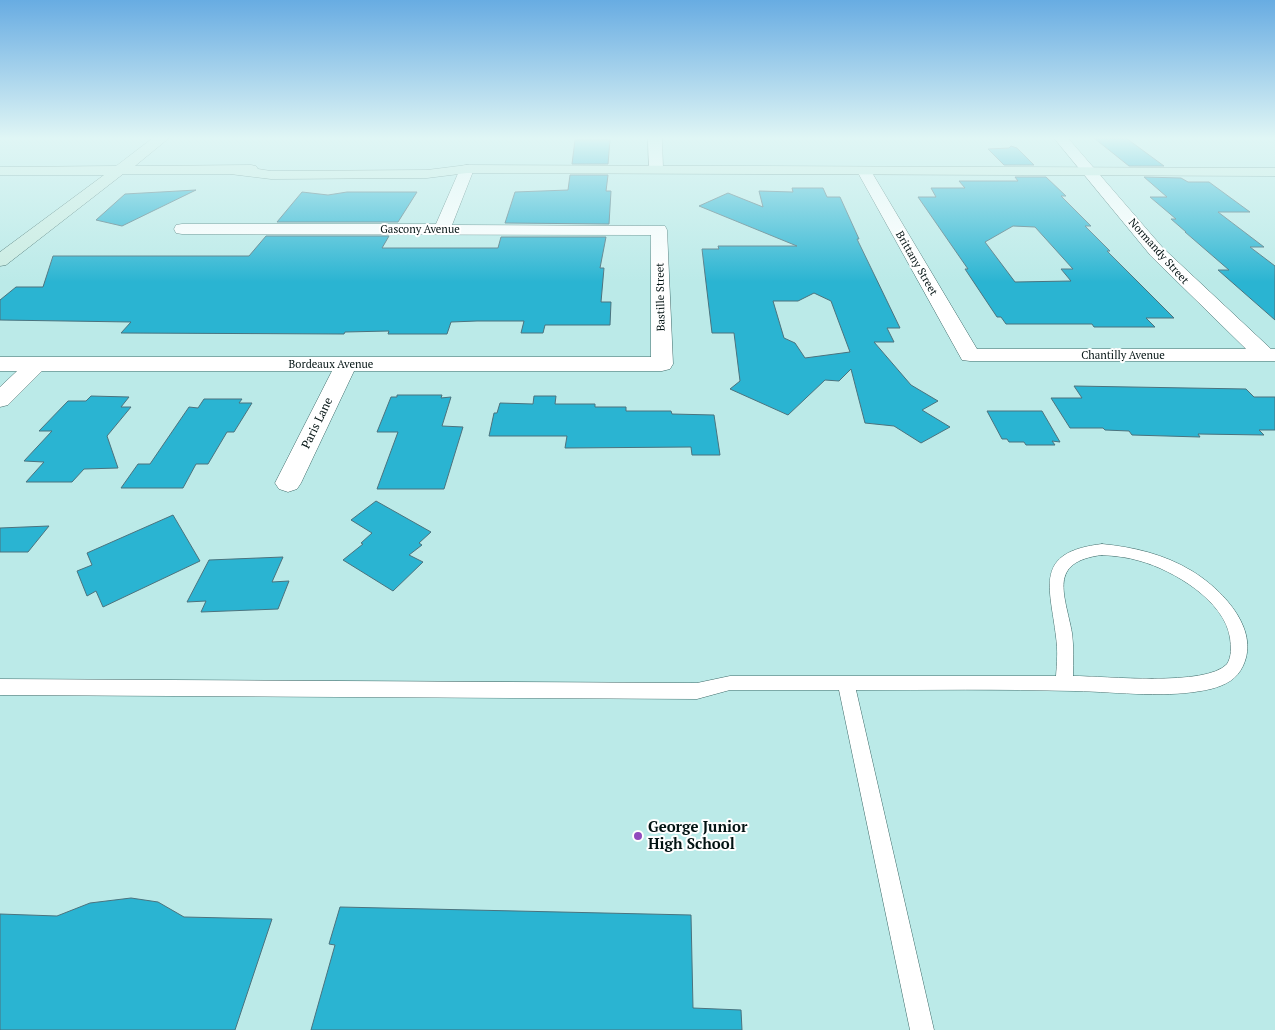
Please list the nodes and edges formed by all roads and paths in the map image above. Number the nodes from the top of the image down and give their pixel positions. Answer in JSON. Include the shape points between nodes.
{"nodes":[{"id":1,"x":98,"y":186,"type":"edge"},
{"id":2,"x":460,"y":186,"type":"edge"},
{"id":3,"x":873,"y":186,"type":"edge"},
{"id":4,"x":1102,"y":186,"type":"edge"},
{"id":5,"x":182,"y":228,"type":"dead end"},
{"id":6,"x":442,"y":229,"type":"junction"},
{"id":7,"x":659,"y":230,"type":"joint"},
{"id":8,"x":0,"y":261,"type":"edge"},
{"id":9,"x":1270,"y":355,"type":"edge"},
{"id":10,"x":970,"y":356,"type":"joint"},
{"id":11,"x":0,"y":364,"type":"edge"},
{"id":12,"x":36,"y":364,"type":"junction"},
{"id":13,"x":346,"y":364,"type":"junction"},
{"id":14,"x":662,"y":364,"type":"joint"},
{"id":15,"x":0,"y":400,"type":"edge"},
{"id":16,"x":288,"y":483,"type":"dead end"},
{"id":17,"x":846,"y":683,"type":"junction"},
{"id":18,"x":1064,"y":683,"type":"junction"},
{"id":19,"x":0,"y":687,"type":"edge"},
{"id":20,"x":922,"y":1030,"type":"edge"}],
"edges":[{"from":1,"to":8,"type":"main road"},
{"from":2,"to":6,"type":"street"},
{"from":3,"to":10,"type":"street","name":"Brittany Street"},
{"from":4,"to":9,"type":"street","name":"Normandy Street","via":[[1157,252]]},
{"from":5,"to":6,"type":"street","name":"Gascony Avenue"},
{"from":6,"to":7,"type":"street","name":"Gascony Avenue"},
{"from":7,"to":14,"type":"street","name":"Bastille Street"},
{"from":9,"to":10,"type":"street","name":"Chantilly Avenue"},
{"from":11,"to":12,"type":"street","name":"Bordeaux Avenue"},
{"from":12,"to":13,"type":"street","name":"Bordeaux Avenue"},
{"from":12,"to":15,"type":"street"},
{"from":13,"to":14,"type":"street","name":"Bordeaux Avenue"},
{"from":13,"to":16,"type":"street","name":"Paris Lane"},
{"from":17,"to":18,"type":"lane"},
{"from":17,"to":19,"type":"lane","via":[[730,683],[696,690]]},
{"from":17,"to":20,"type":"lane"},
{"from":18,"to":18,"type":"lane","via":[[1175,686],[1212,681],[1230,672],[1240,657],[1239,636],[1228,613],[1210,592],[1187,575],[1153,559],[1127,552],[1086,552],[1067,559],[1058,572],[1056,591],[1065,644]]}]}
